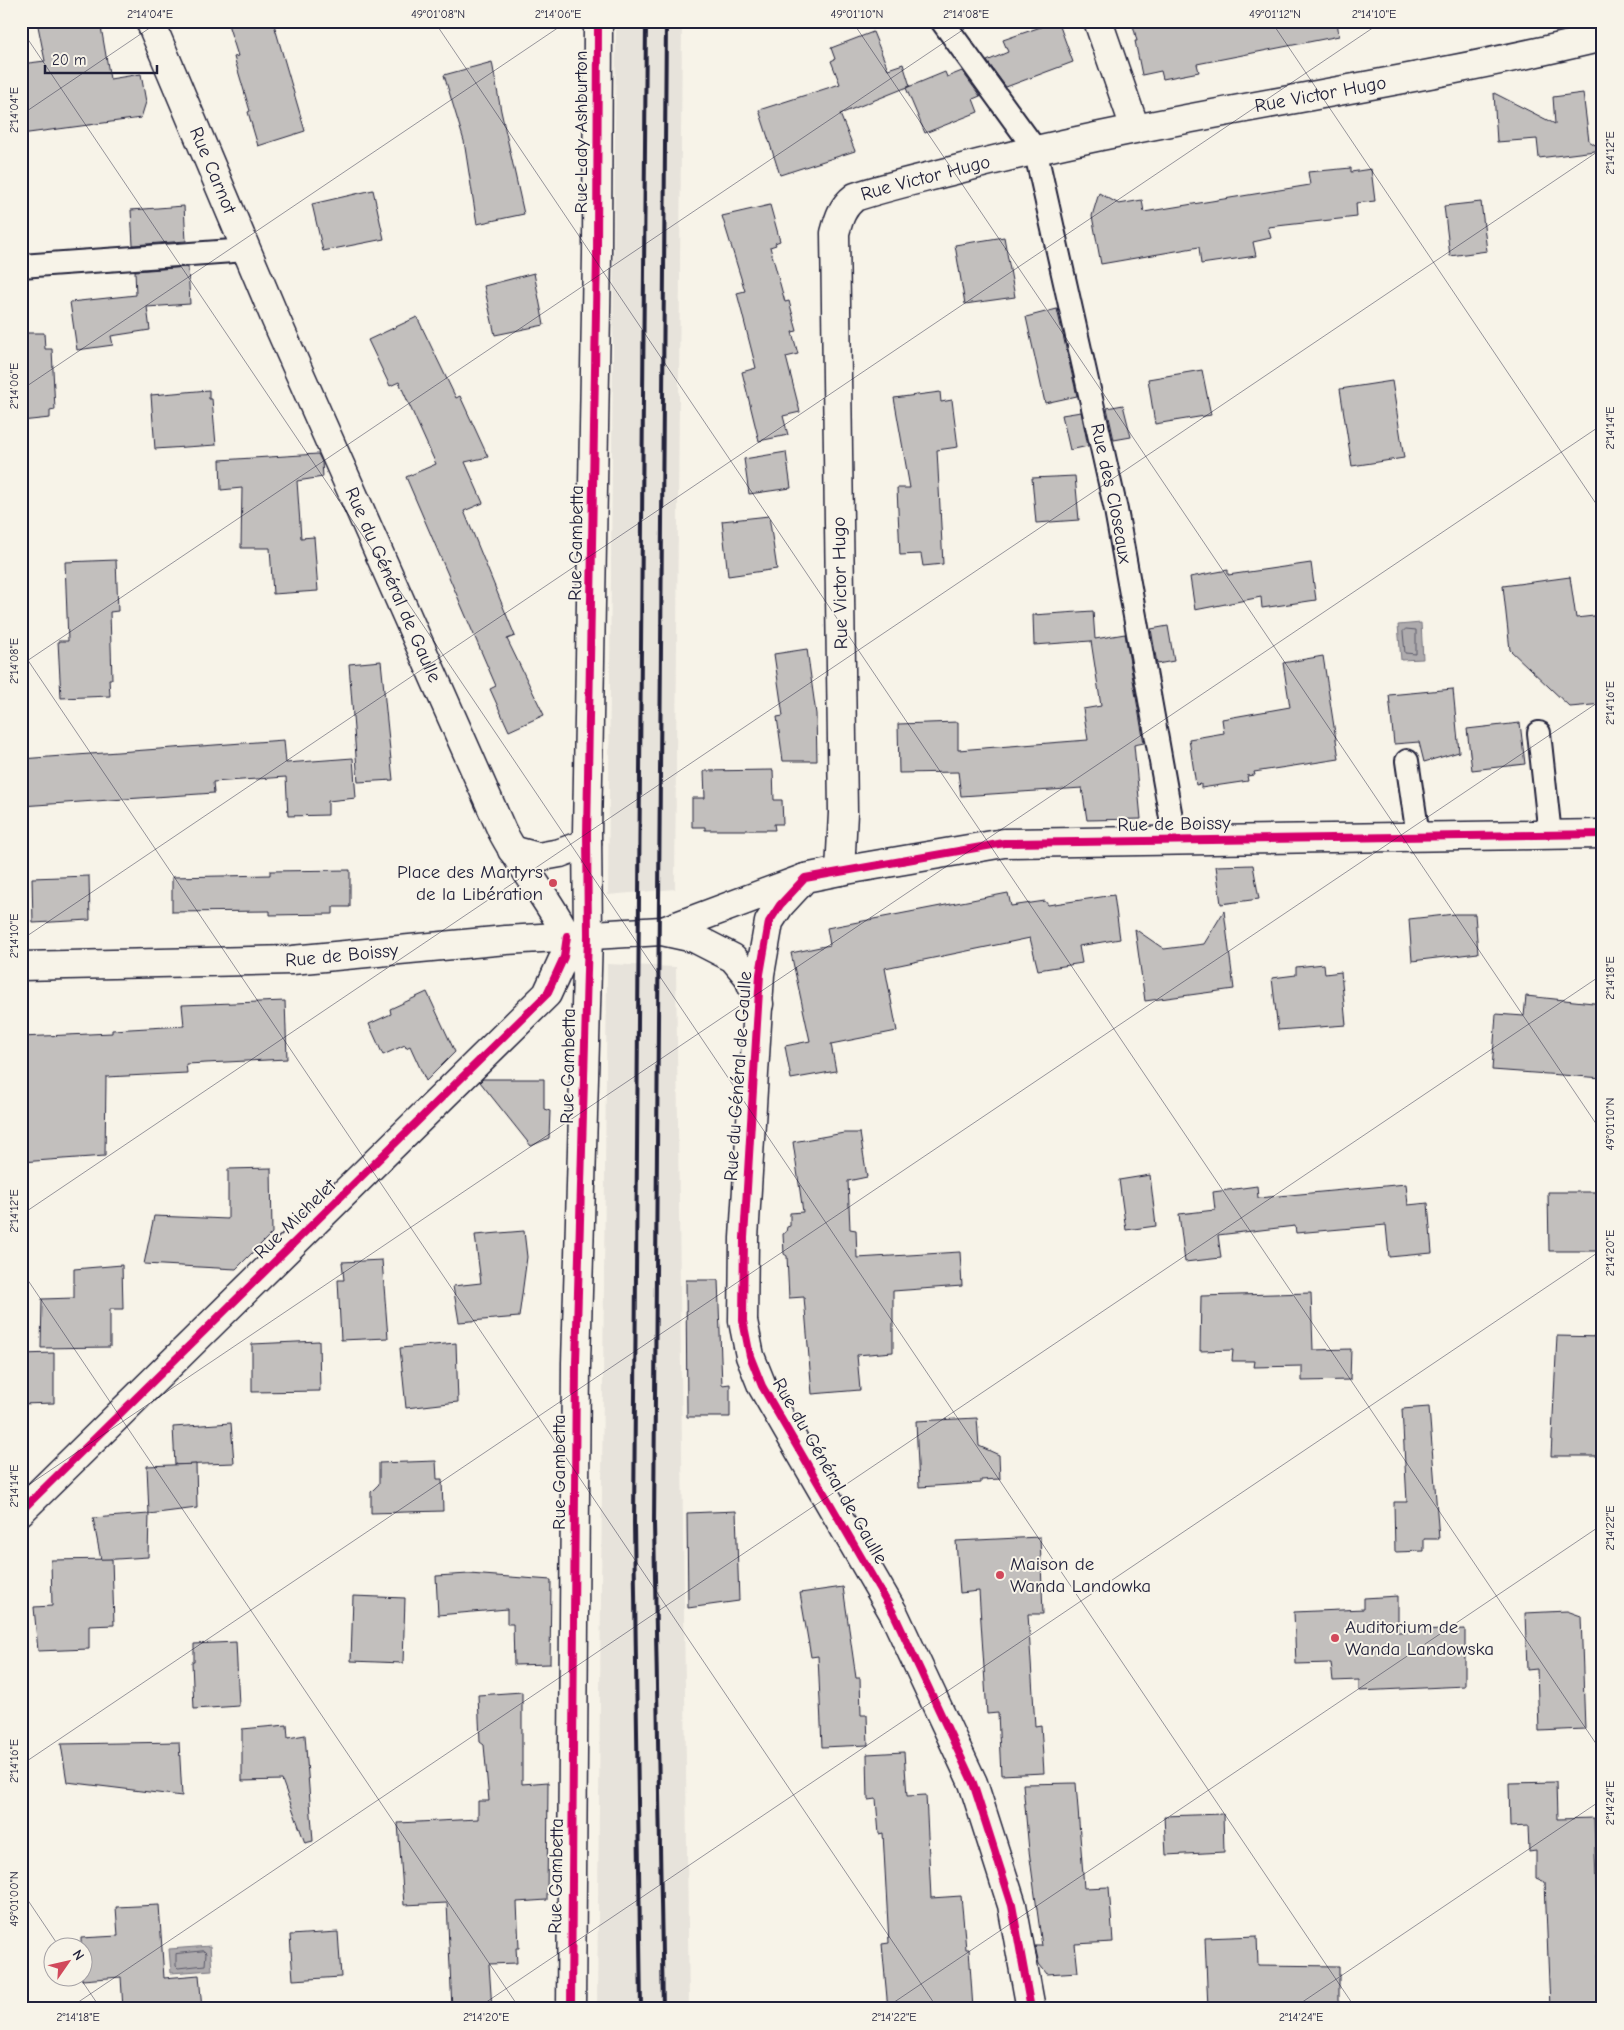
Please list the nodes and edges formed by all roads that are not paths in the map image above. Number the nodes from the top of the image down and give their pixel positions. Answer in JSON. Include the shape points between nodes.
{"nodes":[{"id":1,"x":150,"y":21,"type":"edge"},
{"id":2,"x":598,"y":21,"type":"edge"},
{"id":3,"x":942,"y":21,"type":"edge"},
{"id":4,"x":1098,"y":21,"type":"edge"},
{"id":5,"x":1603,"y":37,"type":"edge"},
{"id":6,"x":1135,"y":128,"type":"junction"},
{"id":7,"x":1035,"y":149,"type":"junction"},
{"id":8,"x":597,"y":244,"type":"joint"},
{"id":9,"x":247,"y":250,"type":"junction"},
{"id":10,"x":21,"y":266,"type":"edge"},
{"id":11,"x":276,"y":320,"type":"joint"},
{"id":12,"x":1539,"y":733,"type":"dead end"},
{"id":13,"x":1407,"y":761,"type":"dead end"},
{"id":14,"x":1603,"y":834,"type":"edge"},
{"id":15,"x":1550,"y":835,"type":"junction"},
{"id":16,"x":1418,"y":836,"type":"junction"},
{"id":17,"x":1175,"y":840,"type":"junction"},
{"id":18,"x":587,"y":843,"type":"junction"},
{"id":19,"x":512,"y":850,"type":"junction"},
{"id":20,"x":840,"y":871,"type":"junction"},
{"id":21,"x":805,"y":878,"type":"junction"},
{"id":22,"x":662,"y":931,"type":"junction"},
{"id":23,"x":577,"y":935,"type":"junction"},
{"id":24,"x":21,"y":966,"type":"edge"},
{"id":25,"x":759,"y":1004,"type":"junction"},
{"id":26,"x":21,"y":1511,"type":"edge"},
{"id":27,"x":571,"y":2009,"type":"edge"},
{"id":28,"x":1031,"y":2009,"type":"edge"}],
"edges":[{"from":1,"to":9,"type":"street","name":"Rue Carnot"},
{"from":2,"to":8,"type":"street","name":"Rue Lady Ashburton"},
{"from":3,"to":7,"type":"lane"},
{"from":4,"to":6,"type":"street"},
{"from":5,"to":6,"type":"street","name":"Rue Victor Hugo","via":[[1385,84]]},
{"from":6,"to":7,"type":"street","name":"Rue Victor Hugo"},
{"from":7,"to":17,"type":"lane","name":"Rue des Closeaux","via":[[1116,510]]},
{"from":7,"to":20,"type":"street","name":"Rue Victor Hugo","via":[[855,197],[845,204],[840,216],[836,233],[843,813]]},
{"from":8,"to":18,"type":"street","name":"Rue Gambetta"},
{"from":9,"to":10,"type":"lane"},
{"from":9,"to":11,"type":"street","name":"Rue Carnot"},
{"from":11,"to":19,"type":"street","name":"Rue du Général de Gaulle"},
{"from":12,"to":15,"type":"lane"},
{"from":13,"to":16,"type":"lane"},
{"from":14,"to":15,"type":"street","name":"Rue de Boissy"},
{"from":15,"to":16,"type":"street","name":"Rue de Boissy"},
{"from":16,"to":17,"type":"street","name":"Rue de Boissy"},
{"from":17,"to":20,"type":"street","name":"Rue de Boissy","via":[[1004,843]]},
{"from":18,"to":19,"type":"street","via":[[538,857]]},
{"from":18,"to":23,"type":"street"},
{"from":19,"to":23,"type":"street","via":[[556,913]]},
{"from":20,"to":21,"type":"street","name":"Rue de Boissy"},
{"from":21,"to":22,"type":"street","name":"Rue de Boissy"},
{"from":21,"to":25,"type":"street","name":"Rue du Général de Gaulle","via":[[769,922],[760,968]]},
{"from":22,"to":23,"type":"street","name":"Rue de Boissy"},
{"from":22,"to":25,"type":"street","name":"Rue de Boissy","via":[[694,938],[733,958],[748,976]]},
{"from":23,"to":24,"type":"street","name":"Rue de Boissy","via":[[292,960]]},
{"from":23,"to":26,"type":"street","name":"Rue Michelet","via":[[547,994]]},
{"from":23,"to":27,"type":"street","name":"Rue Gambetta"},
{"from":25,"to":28,"type":"street","name":"Rue du Général de Gaulle","via":[[744,1238],[743,1321],[750,1356],[762,1386],[894,1614],[973,1783],[1012,1905]]}]}
